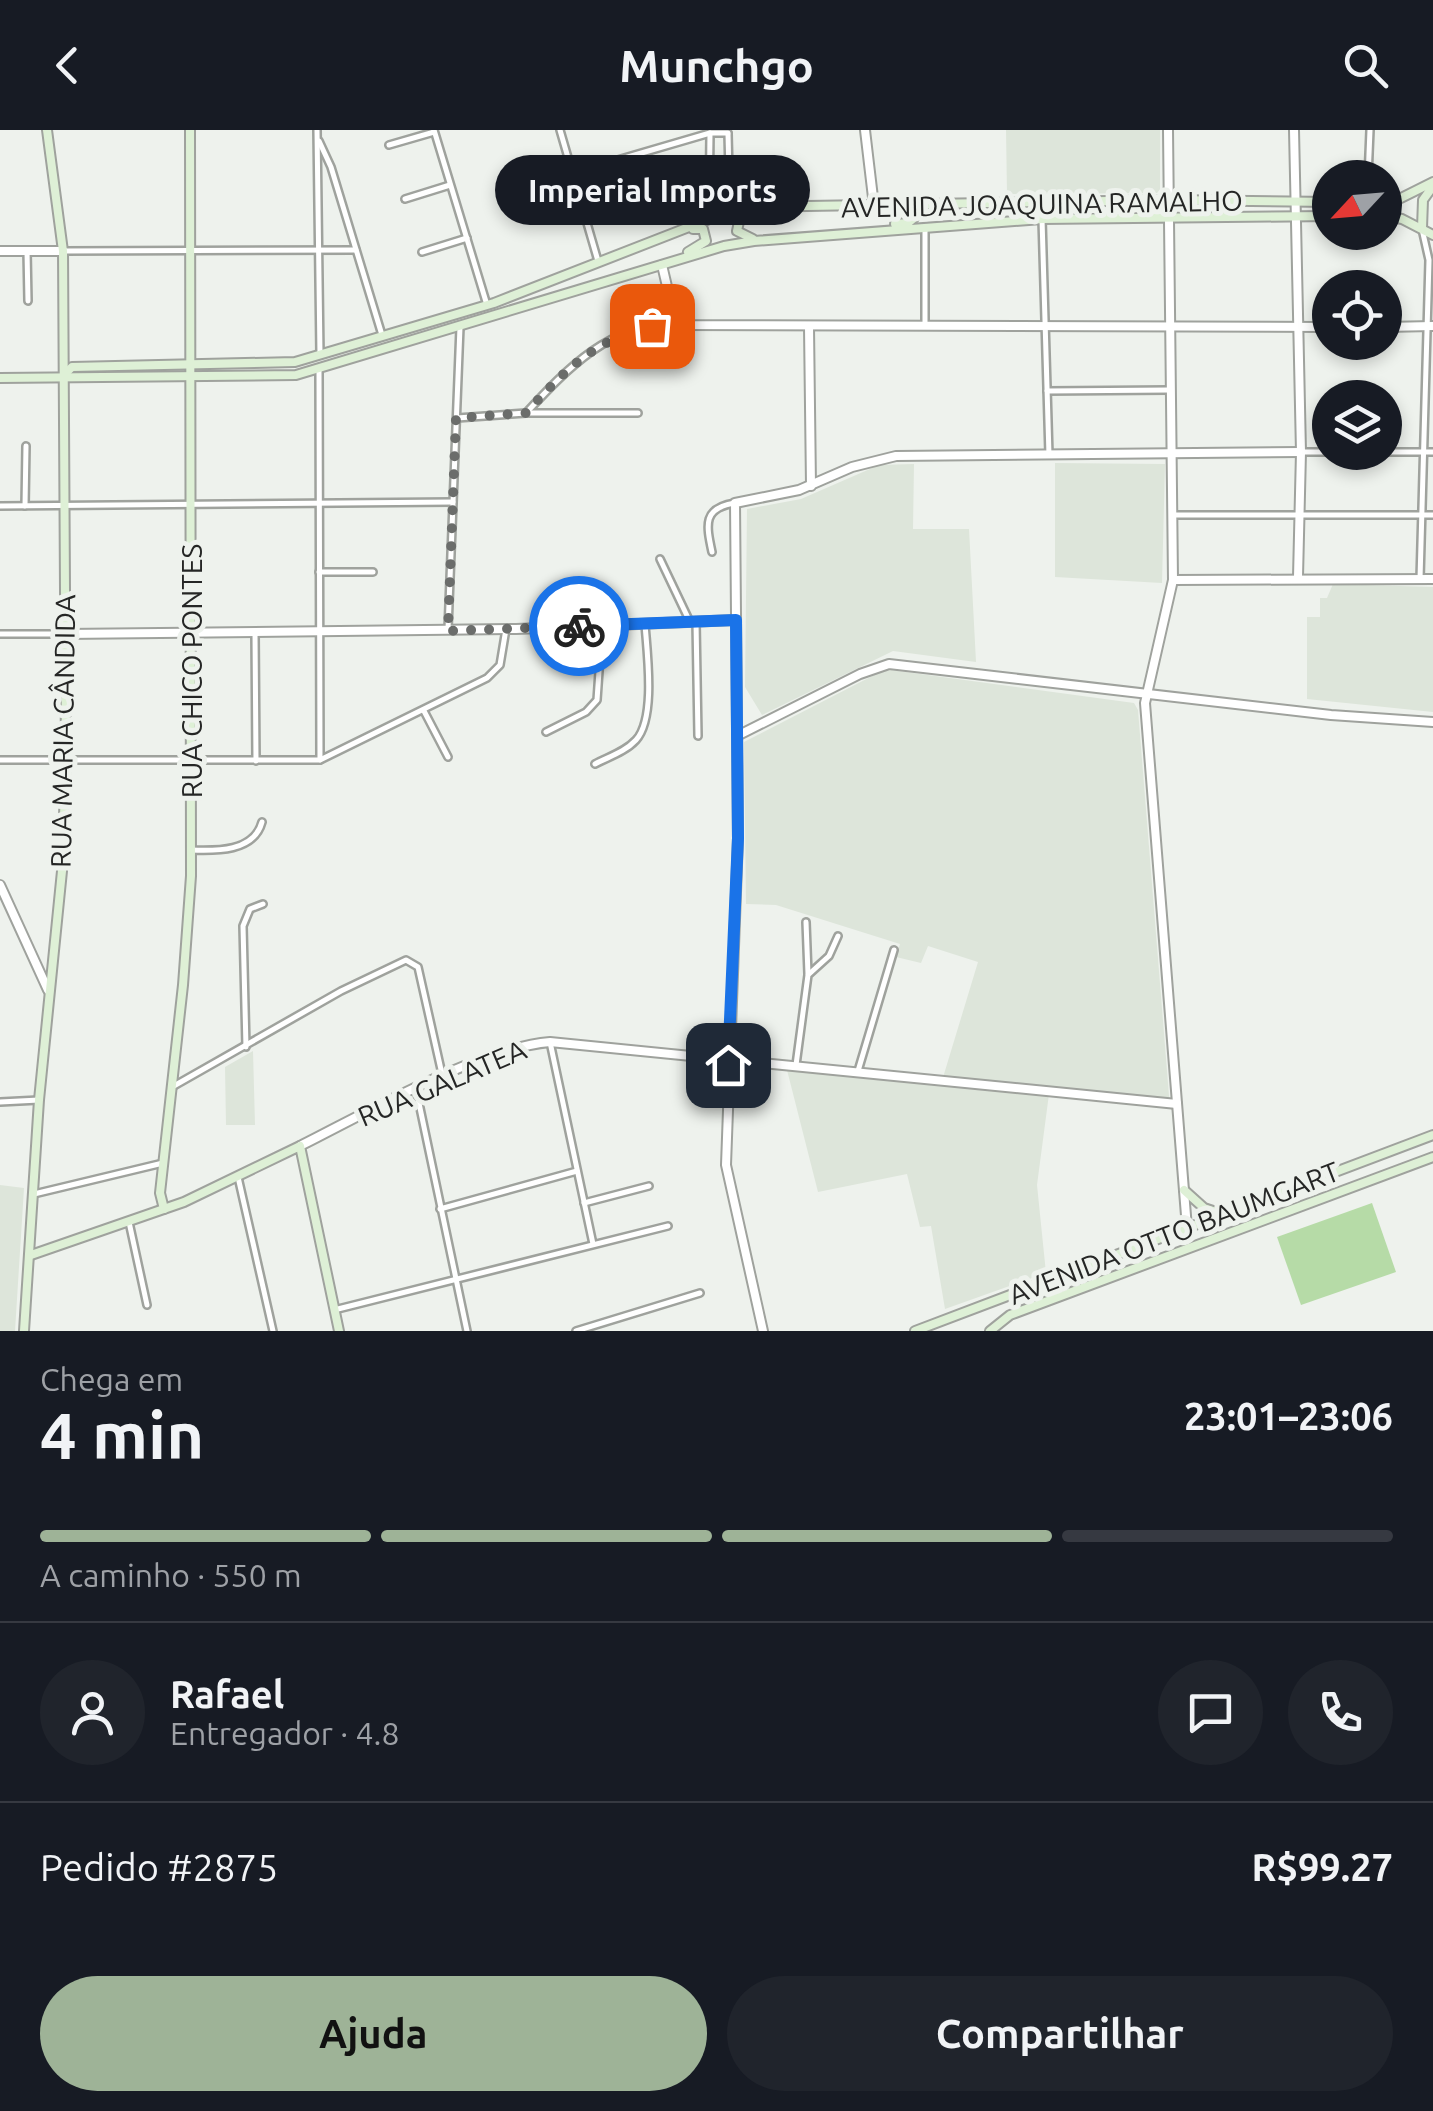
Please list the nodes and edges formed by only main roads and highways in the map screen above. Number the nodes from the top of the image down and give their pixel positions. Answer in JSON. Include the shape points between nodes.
{"nodes":[{"id":1,"x":47,"y":130,"type":"edge"},
{"id":2,"x":190,"y":130,"type":"edge"},
{"id":3,"x":1433,"y":184,"type":"edge"},
{"id":4,"x":1402,"y":197,"type":"edge"},
{"id":5,"x":1312,"y":202,"type":"edge"},
{"id":6,"x":894,"y":206,"type":"junction"},
{"id":7,"x":790,"y":208,"type":"junction"},
{"id":8,"x":1312,"y":216,"type":"edge"},
{"id":9,"x":1402,"y":219,"type":"edge"},
{"id":10,"x":1422,"y":229,"type":"junction"},
{"id":11,"x":681,"y":230,"type":"junction"},
{"id":12,"x":867,"y":230,"type":"junction"},
{"id":13,"x":1433,"y":236,"type":"edge"},
{"id":14,"x":754,"y":241,"type":"junction"},
{"id":15,"x":672,"y":262,"type":"junction"},
{"id":16,"x":190,"y":364,"type":"junction"},
{"id":17,"x":64,"y":376,"type":"junction"},
{"id":18,"x":190,"y":377,"type":"junction"},
{"id":19,"x":0,"y":378,"type":"edge"},
{"id":20,"x":1433,"y":1135,"type":"edge"},
{"id":21,"x":1433,"y":1156,"type":"edge"},
{"id":22,"x":1184,"y":1190,"type":"road end"},
{"id":23,"x":1276,"y":1195,"type":"junction"},
{"id":24,"x":164,"y":1209,"type":"junction"},
{"id":25,"x":1283,"y":1212,"type":"junction"},
{"id":26,"x":1222,"y":1214,"type":"junction"},
{"id":27,"x":1186,"y":1228,"type":"junction"},
{"id":28,"x":31,"y":1255,"type":"junction"},
{"id":29,"x":1166,"y":1256,"type":"junction"},
{"id":30,"x":24,"y":1331,"type":"edge"},
{"id":31,"x":339,"y":1331,"type":"edge"},
{"id":32,"x":915,"y":1331,"type":"edge"},
{"id":33,"x":990,"y":1331,"type":"edge"}],
"edges":[{"from":1,"to":17,"type":"main road","name":"RUA MARIA CÂNDIDA","via":[[63,250]]},
{"from":2,"to":16,"type":"main road","name":"RUA CHICO PONTES"},
{"from":3,"to":4,"type":"main road"},
{"from":3,"to":10,"type":"main road","via":[[1423,200]]},
{"from":5,"to":6,"type":"main road","name":"AVENIDA JOAQUINA RAMALHO"},
{"from":6,"to":7,"type":"main road","name":"AVENIDA JOAQUINA RAMALHO"},
{"from":6,"to":12,"type":"main road","via":[[914,218]]},
{"from":7,"to":11,"type":"main road","name":"AVENIDA JOAQUINA RAMALHO","via":[[730,211]]},
{"from":7,"to":14,"type":"main road","via":[[740,218],[737,231]]},
{"from":8,"to":12,"type":"main road","name":"AVENIDA JOAQUINA RAMALHO","via":[[1042,218]]},
{"from":9,"to":10,"type":"main road"},
{"from":10,"to":13,"type":"main road"},
{"from":11,"to":15,"type":"main road","via":[[700,227],[706,241]]},
{"from":11,"to":16,"type":"main road","name":"AVENIDA JOAQUINA RAMALHO","via":[[487,306],[320,356]]},
{"from":12,"to":14,"type":"main road","name":"AVENIDA JOAQUINA RAMALHO"},
{"from":14,"to":15,"type":"main road","name":"AVENIDA JOAQUINA RAMALHO"},
{"from":15,"to":18,"type":"main road","name":"AVENIDA JOAQUINA RAMALHO","via":[[296,376]]},
{"from":16,"to":17,"type":"main road","name":"AVENIDA JOAQUINA RAMALHO","via":[[72,367]]},
{"from":16,"to":18,"type":"main road","name":"RUA CHICO PONTES"},
{"from":17,"to":18,"type":"main road","name":"AVENIDA JOAQUINA RAMALHO"},
{"from":17,"to":19,"type":"main road","name":"AVENIDA JOAQUINA RAMALHO"},
{"from":17,"to":28,"type":"main road","name":"RUA MARIA CÂNDIDA","via":[[62,871]]},
{"from":18,"to":24,"type":"main road","name":"RUA CHICO PONTES","via":[[191,850],[160,1193]]},
{"from":20,"to":23,"type":"main road","name":"AVENIDA OTTO BAUMGART"},
{"from":21,"to":25,"type":"main road","name":"AVENIDA OTTO BAUMGART"},
{"from":22,"to":26,"type":"main road"},
{"from":23,"to":25,"type":"main road"},
{"from":23,"to":26,"type":"main road","name":"AVENIDA OTTO BAUMGART"},
{"from":24,"to":28,"type":"main road","name":"RUA GALATEA"},
{"from":24,"to":31,"type":"main road","name":"RUA GALATEA","via":[[300,1146]]},
{"from":25,"to":29,"type":"main road","name":"AVENIDA OTTO BAUMGART"},
{"from":26,"to":27,"type":"main road","name":"AVENIDA OTTO BAUMGART"},
{"from":27,"to":29,"type":"main road","via":[[1183,1244]]},
{"from":27,"to":32,"type":"main road","name":"AVENIDA OTTO BAUMGART"},
{"from":28,"to":30,"type":"main road","name":"RUA MARIA CÂNDIDA"},
{"from":29,"to":33,"type":"main road","name":"AVENIDA OTTO BAUMGART","via":[[1010,1314]]}]}
